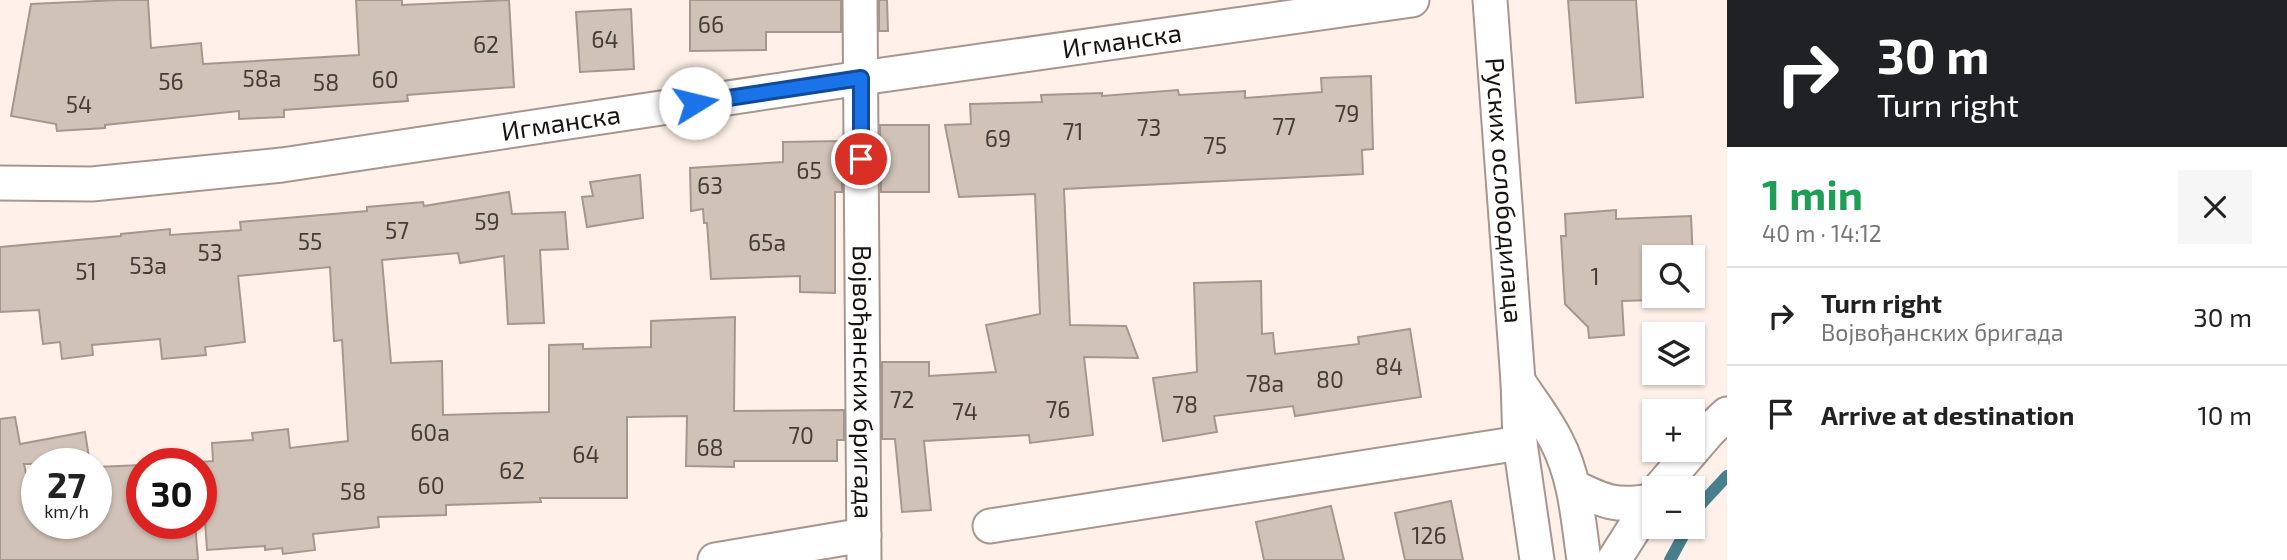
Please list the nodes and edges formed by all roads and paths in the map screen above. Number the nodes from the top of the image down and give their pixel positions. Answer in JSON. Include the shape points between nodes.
{"nodes":[{"id":1,"x":860,"y":0,"type":"edge"},
{"id":2,"x":1412,"y":0,"type":"edge"},
{"id":3,"x":1490,"y":0,"type":"edge"},
{"id":4,"x":861,"y":78,"type":"junction"},
{"id":5,"x":0,"y":183,"type":"edge"},
{"id":6,"x":1518,"y":381,"type":"junction"},
{"id":7,"x":1727,"y":415,"type":"edge"},
{"id":8,"x":1520,"y":443,"type":"junction"},
{"id":9,"x":1671,"y":476,"type":"edge"},
{"id":10,"x":1574,"y":487,"type":"junction"},
{"id":11,"x":1642,"y":500,"type":"edge"},
{"id":12,"x":1642,"y":516,"type":"edge"},
{"id":13,"x":990,"y":526,"type":"dead end"},
{"id":14,"x":864,"y":547,"type":"edge"},
{"id":15,"x":715,"y":560,"type":"edge"},
{"id":16,"x":1537,"y":560,"type":"edge"},
{"id":17,"x":1584,"y":560,"type":"edge"},
{"id":18,"x":1614,"y":560,"type":"edge"}],
"edges":[{"from":1,"to":4,"type":"street","name":"Војвођанских бригада"},
{"from":2,"to":4,"type":"street","name":"Игманска"},
{"from":3,"to":6,"type":"street","name":"Руских ослободилаца"},
{"from":4,"to":5,"type":"street","name":"Игманска","via":[[282,165],[92,184]]},
{"from":4,"to":14,"type":"street","name":"Војвођанских бригада"},
{"from":6,"to":8,"type":"street","name":"Руских ослободилаца"},
{"from":6,"to":10,"type":"street","name":"Руских ослободилаца","via":[[1557,442]]},
{"from":7,"to":9,"type":"street"},
{"from":8,"to":13,"type":"street"},
{"from":8,"to":16,"type":"street","name":"Руских ослободилаца"},
{"from":10,"to":11,"type":"street","via":[[1603,501],[1627,505]]},
{"from":10,"to":17,"type":"street","name":"Руских ослободилаца"},
{"from":12,"to":18,"type":"street"},
{"from":14,"to":15,"type":"street","name":"Војвођанских бригада"}]}
